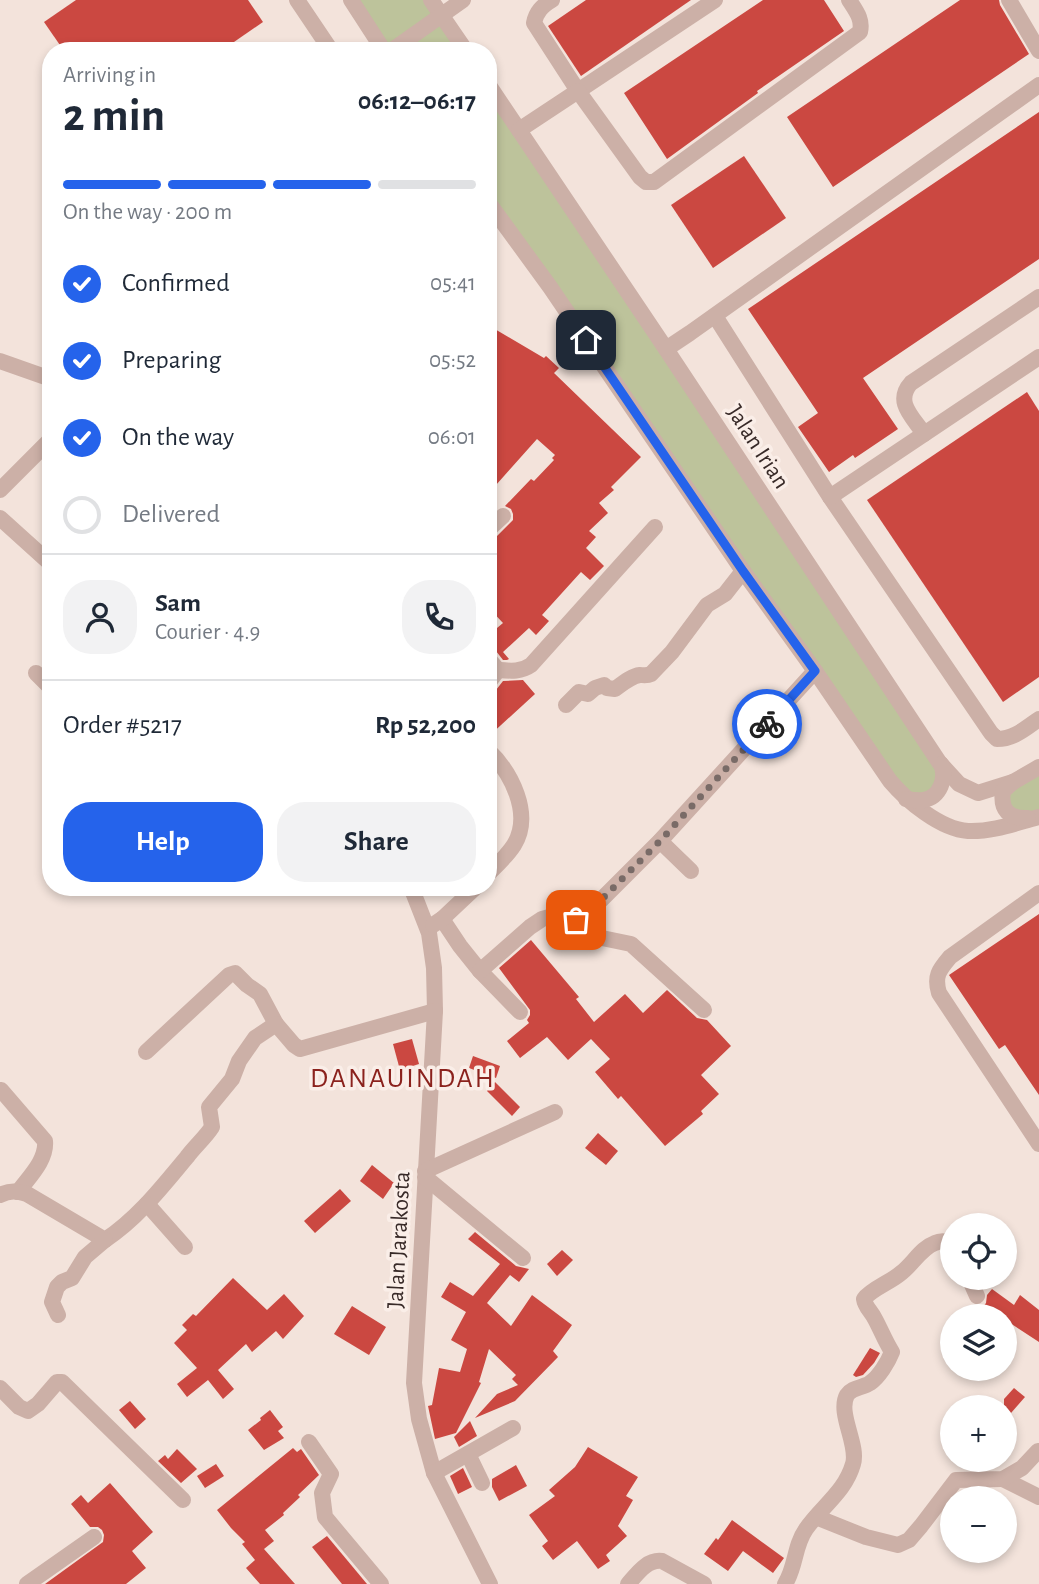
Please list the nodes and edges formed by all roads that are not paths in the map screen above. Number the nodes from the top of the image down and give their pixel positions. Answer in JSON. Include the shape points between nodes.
{"nodes":[{"id":1,"x":298,"y":0,"type":"edge"},
{"id":2,"x":351,"y":0,"type":"edge"},
{"id":3,"x":431,"y":0,"type":"edge"},
{"id":4,"x":463,"y":0,"type":"edge"},
{"id":5,"x":552,"y":0,"type":"edge"},
{"id":6,"x":715,"y":0,"type":"edge"},
{"id":7,"x":849,"y":0,"type":"edge"},
{"id":8,"x":1009,"y":0,"type":"edge"},
{"id":9,"x":442,"y":15,"type":"junction"},
{"id":10,"x":325,"y":42,"type":"edge"},
{"id":11,"x":378,"y":42,"type":"edge"},
{"id":12,"x":404,"y":42,"type":"edge"},
{"id":13,"x":460,"y":42,"type":"edge"},
{"id":14,"x":1039,"y":51,"type":"edge"},
{"id":15,"x":1039,"y":86,"type":"edge"},
{"id":16,"x":578,"y":91,"type":"junction"},
{"id":17,"x":497,"y":98,"type":"edge"},
{"id":18,"x":519,"y":130,"type":"junction"},
{"id":19,"x":497,"y":214,"type":"edge"},
{"id":20,"x":1039,"y":297,"type":"edge"},
{"id":21,"x":715,"y":316,"type":"junction"},
{"id":22,"x":666,"y":349,"type":"junction"},
{"id":23,"x":1039,"y":357,"type":"edge"},
{"id":24,"x":0,"y":361,"type":"edge"},
{"id":25,"x":42,"y":376,"type":"edge"},
{"id":26,"x":924,"y":434,"type":"junction"},
{"id":27,"x":42,"y":448,"type":"edge"},
{"id":28,"x":1,"y":488,"type":"edge"},
{"id":29,"x":830,"y":497,"type":"junction"},
{"id":30,"x":503,"y":516,"type":"dead end"},
{"id":31,"x":0,"y":518,"type":"edge"},
{"id":32,"x":497,"y":522,"type":"edge"},
{"id":33,"x":655,"y":527,"type":"dead end"},
{"id":34,"x":42,"y":556,"type":"edge"},
{"id":35,"x":743,"y":571,"type":"junction"},
{"id":36,"x":497,"y":670,"type":"edge"},
{"id":37,"x":815,"y":671,"type":"junction"},
{"id":38,"x":36,"y":673,"type":"dead end"},
{"id":39,"x":42,"y":679,"type":"edge"},
{"id":40,"x":566,"y":705,"type":"dead end"},
{"id":41,"x":1039,"y":719,"type":"edge"},
{"id":42,"x":497,"y":760,"type":"edge"},
{"id":43,"x":940,"y":764,"type":"junction"},
{"id":44,"x":1039,"y":767,"type":"edge"},
{"id":45,"x":1013,"y":782,"type":"junction"},
{"id":46,"x":906,"y":799,"type":"junction"},
{"id":47,"x":1039,"y":817,"type":"edge"},
{"id":48,"x":660,"y":841,"type":"junction"},
{"id":49,"x":497,"y":864,"type":"edge"},
{"id":50,"x":691,"y":871,"type":"dead end"},
{"id":51,"x":1039,"y":893,"type":"edge"},
{"id":52,"x":417,"y":896,"type":"edge"},
{"id":53,"x":466,"y":896,"type":"edge"},
{"id":54,"x":582,"y":919,"type":"junction"},
{"id":55,"x":435,"y":923,"type":"junction"},
{"id":56,"x":480,"y":971,"type":"junction"},
{"id":57,"x":704,"y":1010,"type":"dead end"},
{"id":58,"x":435,"y":1011,"type":"junction"},
{"id":59,"x":520,"y":1012,"type":"dead end"},
{"id":60,"x":276,"y":1024,"type":"junction"},
{"id":61,"x":146,"y":1052,"type":"dead end"},
{"id":62,"x":1,"y":1090,"type":"edge"},
{"id":63,"x":555,"y":1112,"type":"dead end"},
{"id":64,"x":1039,"y":1144,"type":"edge"},
{"id":65,"x":425,"y":1174,"type":"junction"},
{"id":66,"x":18,"y":1192,"type":"junction"},
{"id":67,"x":0,"y":1195,"type":"edge"},
{"id":68,"x":147,"y":1204,"type":"junction"},
{"id":69,"x":105,"y":1240,"type":"junction"},
{"id":70,"x":940,"y":1241,"type":"edge"},
{"id":71,"x":185,"y":1247,"type":"dead end"},
{"id":72,"x":523,"y":1258,"type":"dead end"},
{"id":73,"x":974,"y":1290,"type":"edge"},
{"id":74,"x":977,"y":1296,"type":"dead end"},
{"id":75,"x":58,"y":1315,"type":"dead end"},
{"id":76,"x":0,"y":1388,"type":"edge"},
{"id":77,"x":513,"y":1428,"type":"dead end"},
{"id":78,"x":309,"y":1442,"type":"dead end"},
{"id":79,"x":1038,"y":1451,"type":"edge"},
{"id":80,"x":468,"y":1454,"type":"junction"},
{"id":81,"x":434,"y":1473,"type":"junction"},
{"id":82,"x":1003,"y":1479,"type":"junction"},
{"id":83,"x":482,"y":1483,"type":"dead end"},
{"id":84,"x":1039,"y":1497,"type":"edge"},
{"id":85,"x":183,"y":1500,"type":"dead end"},
{"id":86,"x":816,"y":1517,"type":"junction"},
{"id":87,"x":94,"y":1537,"type":"dead end"},
{"id":88,"x":27,"y":1584,"type":"edge"},
{"id":89,"x":381,"y":1584,"type":"edge"},
{"id":90,"x":490,"y":1584,"type":"edge"},
{"id":91,"x":628,"y":1584,"type":"edge"},
{"id":92,"x":704,"y":1584,"type":"edge"},
{"id":93,"x":786,"y":1584,"type":"edge"}],
"edges":[{"from":1,"to":10,"type":"street"},
{"from":2,"to":11,"type":"street"},
{"from":3,"to":9,"type":"street"},
{"from":4,"to":9,"type":"street"},
{"from":5,"to":16,"type":"street","via":[[542,6],[534,23]]},
{"from":6,"to":16,"type":"street"},
{"from":7,"to":16,"type":"street","via":[[860,16],[860,32],[653,182],[640,177]]},
{"from":8,"to":14,"type":"street"},
{"from":9,"to":12,"type":"street"},
{"from":9,"to":13,"type":"street"},
{"from":15,"to":21,"type":"street"},
{"from":16,"to":18,"type":"street"},
{"from":17,"to":18,"type":"street","name":"Jalan Irian"},
{"from":18,"to":22,"type":"street","name":"Jalan Irian"},
{"from":19,"to":35,"type":"street"},
{"from":20,"to":26,"type":"street","via":[[911,383],[903,403]]},
{"from":21,"to":22,"type":"street"},
{"from":21,"to":29,"type":"street"},
{"from":22,"to":43,"type":"street","name":"Jalan Irian"},
{"from":23,"to":26,"type":"street"},
{"from":24,"to":25,"type":"street"},
{"from":26,"to":29,"type":"street"},
{"from":27,"to":28,"type":"street"},
{"from":29,"to":41,"type":"street","via":[[991,733],[1005,739]]},
{"from":30,"to":32,"type":"street"},
{"from":31,"to":34,"type":"street"},
{"from":33,"to":36,"type":"street","via":[[531,665],[519,671]]},
{"from":35,"to":37,"type":"street"},
{"from":35,"to":40,"type":"street","via":[[725,594],[707,605],[650,674],[615,689],[604,685],[588,694],[579,692]]},
{"from":37,"to":46,"type":"street"},
{"from":37,"to":48,"type":"street"},
{"from":38,"to":39,"type":"street"},
{"from":42,"to":49,"type":"street","via":[[513,785],[521,827],[515,844]]},
{"from":43,"to":45,"type":"street","name":"Jalan Irian","via":[[958,784],[978,793]]},
{"from":43,"to":46,"type":"street","via":[[944,772],[939,790],[928,800]]},
{"from":44,"to":45,"type":"street"},
{"from":45,"to":47,"type":"street","via":[[1003,791],[1002,804],[1015,818]]},
{"from":46,"to":47,"type":"street","via":[[947,825],[966,831]]},
{"from":48,"to":50,"type":"street"},
{"from":48,"to":54,"type":"street"},
{"from":51,"to":64,"type":"street","via":[[950,957],[936,982]]},
{"from":52,"to":55,"type":"street","name":"Jalan Jarakosta"},
{"from":53,"to":55,"type":"street"},
{"from":54,"to":56,"type":"street","via":[[542,919]]},
{"from":54,"to":57,"type":"street","via":[[603,938],[631,944]]},
{"from":55,"to":56,"type":"street"},
{"from":55,"to":58,"type":"street","name":"Jalan Jarakosta"},
{"from":56,"to":59,"type":"street"},
{"from":58,"to":60,"type":"street","via":[[300,1048]]},
{"from":58,"to":65,"type":"street","name":"Jalan Jarakosta"},
{"from":60,"to":61,"type":"street","via":[[260,994],[235,973]]},
{"from":60,"to":68,"type":"street","via":[[254,1038],[232,1079],[209,1107],[212,1127]]},
{"from":62,"to":66,"type":"street","via":[[46,1147]]},
{"from":63,"to":65,"type":"street"},
{"from":65,"to":72,"type":"street"},
{"from":65,"to":81,"type":"street","name":"Jalan Jarakosta","via":[[414,1383]]},
{"from":66,"to":67,"type":"street"},
{"from":66,"to":69,"type":"street"},
{"from":68,"to":69,"type":"street"},
{"from":68,"to":71,"type":"street"},
{"from":69,"to":75,"type":"street","via":[[57,1287],[52,1302]]},
{"from":70,"to":86,"type":"street","via":[[864,1298],[891,1356],[870,1383],[845,1398],[855,1461],[838,1494]]},
{"from":73,"to":74,"type":"street"},
{"from":76,"to":85,"type":"street","via":[[28,1411],[62,1382]]},
{"from":77,"to":80,"type":"street"},
{"from":78,"to":89,"type":"street","via":[[331,1474],[322,1493],[325,1517]]},
{"from":79,"to":82,"type":"street"},
{"from":80,"to":81,"type":"street"},
{"from":80,"to":83,"type":"street"},
{"from":81,"to":90,"type":"street","name":"Jalan Jarakosta"},
{"from":82,"to":84,"type":"street"},
{"from":82,"to":86,"type":"street","via":[[956,1480],[909,1540],[898,1545]]},
{"from":86,"to":93,"type":"street","via":[[800,1539]]},
{"from":87,"to":88,"type":"street"},
{"from":91,"to":92,"type":"street","via":[[656,1560]]}]}
